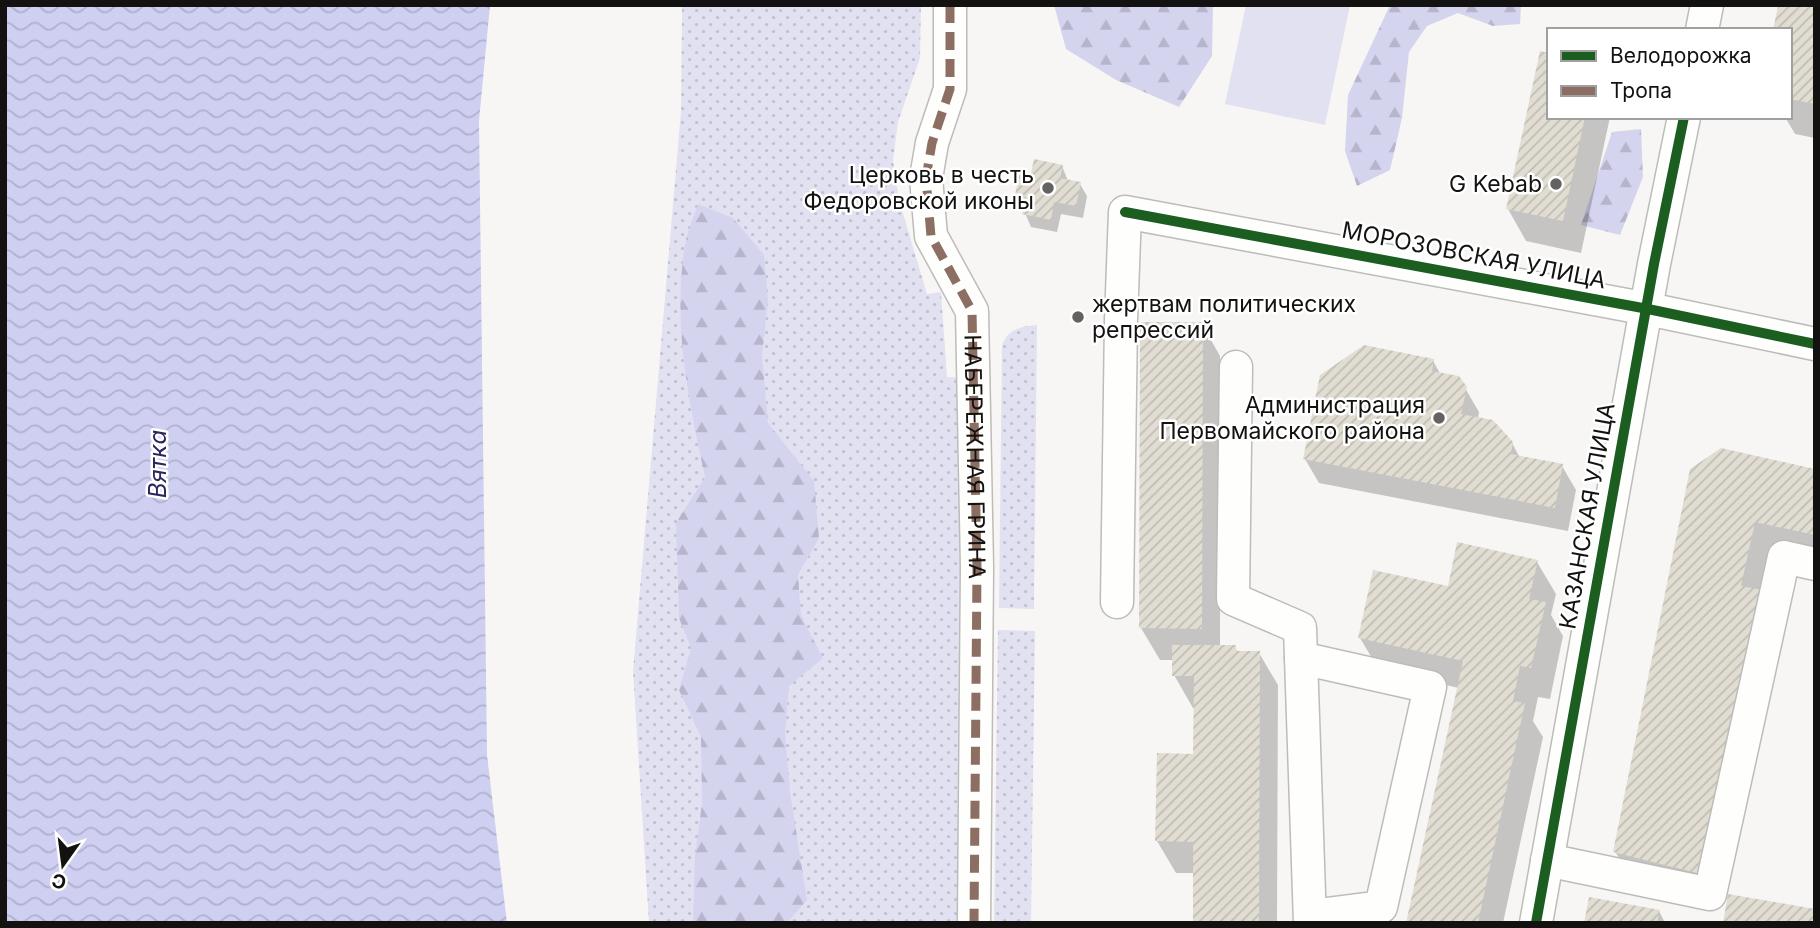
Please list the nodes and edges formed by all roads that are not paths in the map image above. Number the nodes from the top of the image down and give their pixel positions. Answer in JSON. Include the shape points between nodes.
{"nodes":[{"id":1,"x":950,"y":5,"type":"edge"},
{"id":2,"x":1707,"y":5,"type":"edge"},
{"id":3,"x":1702,"y":28,"type":"edge"},
{"id":4,"x":1684,"y":119,"type":"edge"},
{"id":5,"x":1648,"y":309,"type":"junction"},
{"id":6,"x":1815,"y":344,"type":"edge"},
{"id":7,"x":1236,"y":367,"type":"dead end"},
{"id":8,"x":1815,"y":564,"type":"edge"},
{"id":9,"x":1117,"y":603,"type":"dead end"},
{"id":10,"x":1301,"y":658,"type":"junction"},
{"id":11,"x":1547,"y":860,"type":"junction"},
{"id":12,"x":1310,"y":920,"type":"edge"},
{"id":13,"x":974,"y":923,"type":"edge"},
{"id":14,"x":1536,"y":923,"type":"edge"}],
"edges":[{"from":1,"to":13,"type":"street","name":"НАБЕРЕЖНАЯ ГРИНА","via":[[950,89],[926,178],[931,236],[972,312],[977,568]]},
{"from":2,"to":3,"type":"street"},
{"from":4,"to":5,"type":"street","name":"КАЗАНСКАЯ УЛИЦА"},
{"from":5,"to":6,"type":"street","name":"МОРОЗОВСКАЯ УЛИЦА"},
{"from":5,"to":9,"type":"street","name":"МОРОЗОВСКАЯ УЛИЦА","via":[[1125,212]]},
{"from":5,"to":11,"type":"street","name":"КАЗАНСКАЯ УЛИЦА"},
{"from":7,"to":10,"type":"street","via":[[1233,599],[1300,628]]},
{"from":8,"to":11,"type":"street","via":[[1784,557],[1710,894]]},
{"from":10,"to":12,"type":"street"},
{"from":10,"to":12,"type":"street","via":[[1430,687],[1381,907]]},
{"from":11,"to":14,"type":"street","name":"КАЗАНСКАЯ УЛИЦА"}]}
